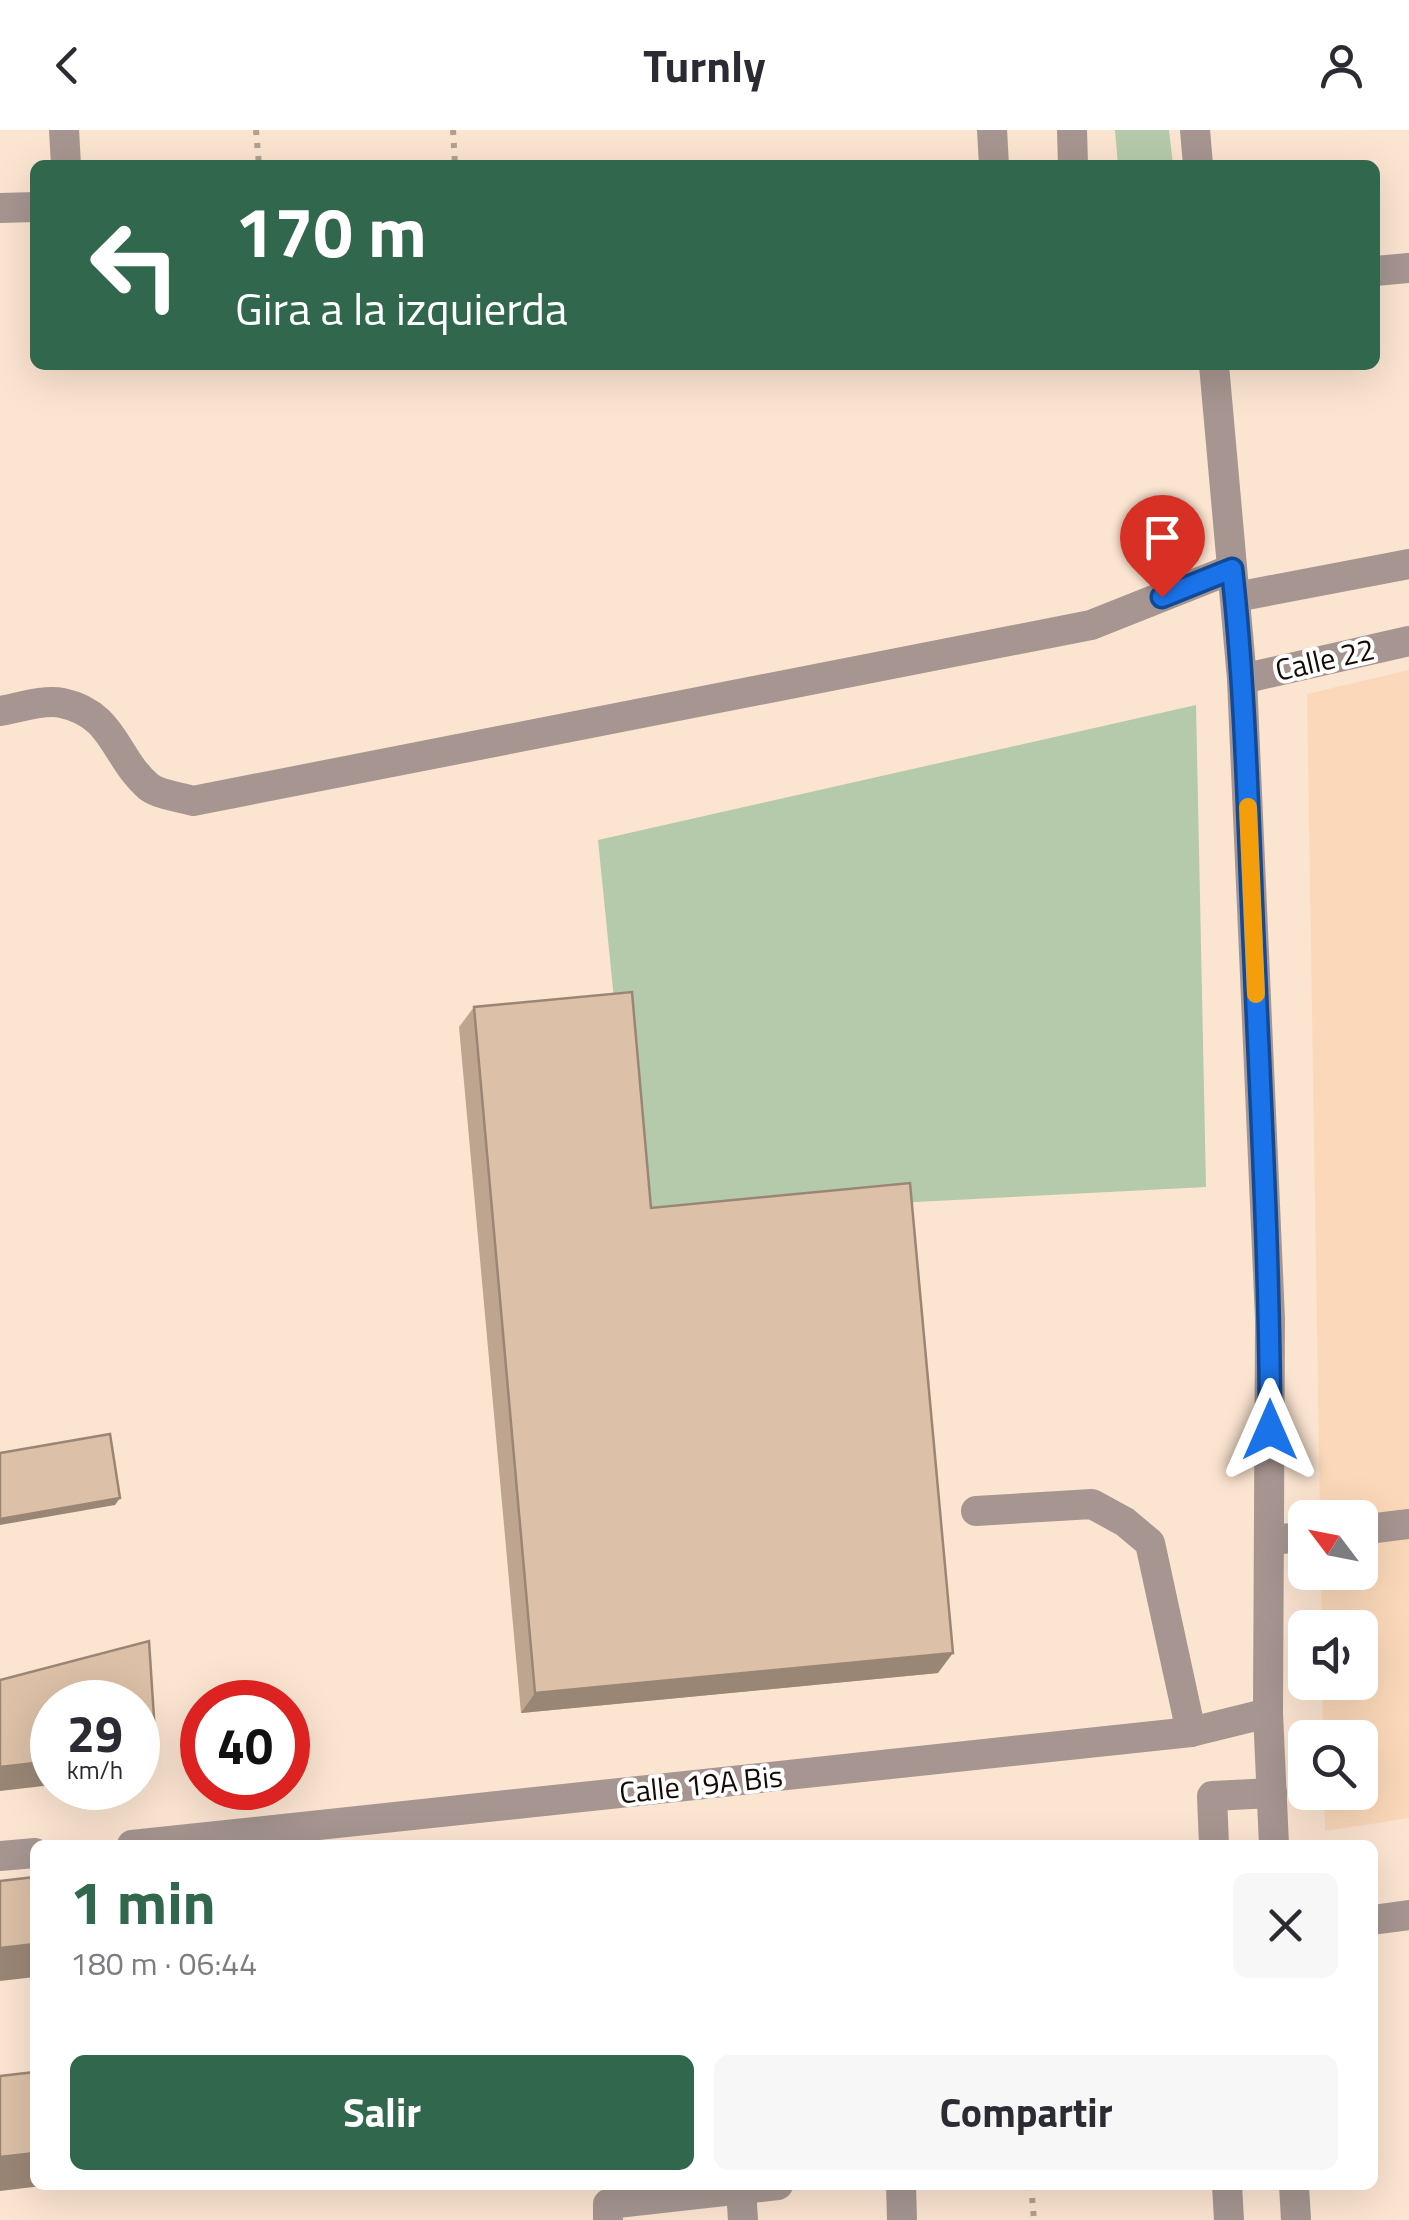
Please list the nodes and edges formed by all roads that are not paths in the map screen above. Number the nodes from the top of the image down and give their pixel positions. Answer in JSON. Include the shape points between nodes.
{"nodes":[{"id":1,"x":64,"y":130,"type":"edge"},
{"id":2,"x":992,"y":130,"type":"edge"},
{"id":3,"x":1072,"y":130,"type":"edge"},
{"id":4,"x":1195,"y":130,"type":"edge"},
{"id":5,"x":66,"y":160,"type":"edge"},
{"id":6,"x":994,"y":160,"type":"edge"},
{"id":7,"x":1073,"y":160,"type":"edge"},
{"id":8,"x":1198,"y":160,"type":"edge"},
{"id":9,"x":30,"y":207,"type":"edge"},
{"id":10,"x":0,"y":208,"type":"edge"},
{"id":11,"x":1409,"y":268,"type":"edge"},
{"id":12,"x":1380,"y":271,"type":"edge"},
{"id":13,"x":1214,"y":370,"type":"edge"},
{"id":14,"x":1409,"y":564,"type":"edge"},
{"id":15,"x":1234,"y":583,"type":"junction"},
{"id":16,"x":1409,"y":641,"type":"edge"},
{"id":17,"x":1242,"y":678,"type":"junction"},
{"id":18,"x":0,"y":711,"type":"edge"},
{"id":19,"x":976,"y":1510,"type":"dead end"},
{"id":20,"x":1409,"y":1524,"type":"edge"},
{"id":21,"x":1378,"y":1528,"type":"edge"},
{"id":22,"x":1288,"y":1538,"type":"edge"},
{"id":23,"x":1269,"y":1540,"type":"junction"},
{"id":24,"x":1268,"y":1713,"type":"junction"},
{"id":25,"x":1190,"y":1732,"type":"junction"},
{"id":26,"x":1272,"y":1794,"type":"junction"},
{"id":27,"x":179,"y":1840,"type":"edge"},
{"id":28,"x":1214,"y":1840,"type":"edge"},
{"id":29,"x":1274,"y":1840,"type":"edge"},
{"id":30,"x":30,"y":1854,"type":"edge"},
{"id":31,"x":0,"y":1856,"type":"edge"},
{"id":32,"x":1409,"y":1915,"type":"edge"},
{"id":33,"x":1378,"y":1919,"type":"edge"},
{"id":34,"x":734,"y":2190,"type":"edge"},
{"id":35,"x":740,"y":2190,"type":"edge"},
{"id":36,"x":900,"y":2190,"type":"edge"},
{"id":37,"x":1227,"y":2190,"type":"edge"},
{"id":38,"x":1294,"y":2190,"type":"edge"},
{"id":39,"x":608,"y":2212,"type":"edge"},
{"id":40,"x":743,"y":2220,"type":"edge"},
{"id":41,"x":902,"y":2220,"type":"edge"},
{"id":42,"x":1229,"y":2220,"type":"edge"},
{"id":43,"x":1296,"y":2220,"type":"edge"}],
"edges":[{"from":1,"to":5,"type":"street"},
{"from":2,"to":6,"type":"street"},
{"from":3,"to":7,"type":"street"},
{"from":4,"to":8,"type":"street"},
{"from":9,"to":10,"type":"street"},
{"from":11,"to":12,"type":"street"},
{"from":13,"to":15,"type":"street"},
{"from":14,"to":15,"type":"street"},
{"from":15,"to":17,"type":"street"},
{"from":15,"to":18,"type":"street","via":[[1091,625],[193,801],[152,790],[90,713],[58,702]]},
{"from":16,"to":17,"type":"street","name":"Calle 22"},
{"from":17,"to":23,"type":"street","via":[[1270,1319]]},
{"from":19,"to":25,"type":"street","via":[[1092,1504],[1150,1543]]},
{"from":20,"to":21,"type":"street"},
{"from":22,"to":23,"type":"street"},
{"from":23,"to":24,"type":"street"},
{"from":24,"to":25,"type":"street","name":"Calle 19A Bis"},
{"from":24,"to":26,"type":"street"},
{"from":25,"to":27,"type":"street","name":"Calle 19A Bis"},
{"from":26,"to":28,"type":"street","via":[[1212,1796]]},
{"from":26,"to":29,"type":"street"},
{"from":30,"to":31,"type":"street"},
{"from":32,"to":33,"type":"street"},
{"from":34,"to":39,"type":"street"},
{"from":35,"to":40,"type":"street"},
{"from":36,"to":41,"type":"street"},
{"from":37,"to":42,"type":"street"},
{"from":38,"to":43,"type":"street"}]}
